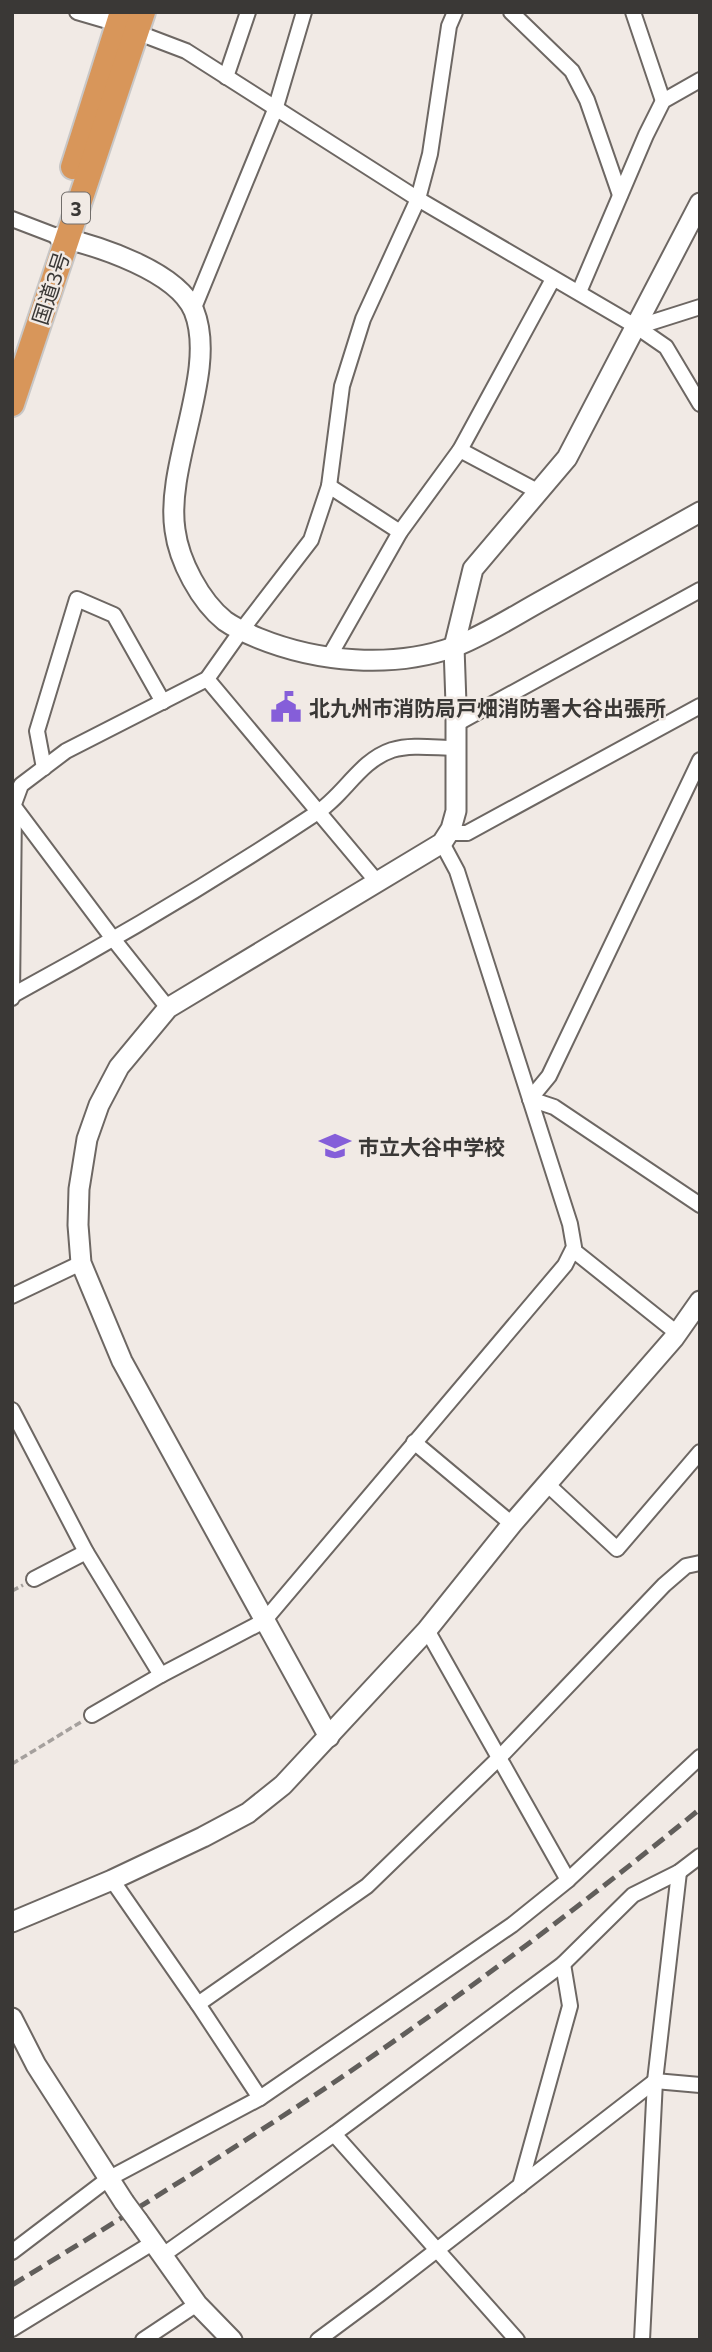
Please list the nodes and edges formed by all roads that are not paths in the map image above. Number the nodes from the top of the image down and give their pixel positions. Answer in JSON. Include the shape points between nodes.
{"nodes":[{"id":1,"x":77,"y":12,"type":"edge"},
{"id":2,"x":248,"y":12,"type":"edge"},
{"id":3,"x":304,"y":12,"type":"edge"},
{"id":4,"x":455,"y":12,"type":"edge"},
{"id":5,"x":511,"y":12,"type":"edge"},
{"id":6,"x":632,"y":12,"type":"edge"},
{"id":7,"x":130,"y":20,"type":"edge"},
{"id":8,"x":226,"y":77,"type":"junction"},
{"id":9,"x":700,"y":80,"type":"edge"},
{"id":10,"x":663,"y":102,"type":"junction"},
{"id":11,"x":275,"y":110,"type":"junction"},
{"id":12,"x":620,"y":195,"type":"junction"},
{"id":13,"x":418,"y":199,"type":"junction"},
{"id":14,"x":700,"y":203,"type":"edge"},
{"id":15,"x":12,"y":219,"type":"edge"},
{"id":16,"x":59,"y":236,"type":"junction"},
{"id":17,"x":553,"y":279,"type":"junction"},
{"id":18,"x":579,"y":292,"type":"junction"},
{"id":19,"x":700,"y":307,"type":"edge"},
{"id":20,"x":193,"y":310,"type":"junction"},
{"id":21,"x":637,"y":327,"type":"junction"},
{"id":22,"x":12,"y":355,"type":"edge"},
{"id":23,"x":12,"y":404,"type":"edge"},
{"id":24,"x":700,"y":404,"type":"edge"},
{"id":25,"x":460,"y":450,"type":"junction"},
{"id":26,"x":328,"y":486,"type":"junction"},
{"id":27,"x":539,"y":492,"type":"junction"},
{"id":28,"x":700,"y":512,"type":"edge"},
{"id":29,"x":400,"y":531,"type":"junction"},
{"id":30,"x":700,"y":590,"type":"edge"},
{"id":31,"x":241,"y":631,"type":"junction"},
{"id":32,"x":454,"y":647,"type":"junction"},
{"id":33,"x":329,"y":657,"type":"junction"},
{"id":34,"x":207,"y":679,"type":"junction"},
{"id":35,"x":163,"y":702,"type":"junction"},
{"id":36,"x":700,"y":706,"type":"edge"},
{"id":37,"x":456,"y":724,"type":"junction"},
{"id":38,"x":456,"y":748,"type":"junction"},
{"id":39,"x":700,"y":761,"type":"edge"},
{"id":40,"x":44,"y":768,"type":"junction"},
{"id":41,"x":13,"y":804,"type":"edge"},
{"id":42,"x":319,"y":812,"type":"junction"},
{"id":43,"x":445,"y":838,"type":"junction"},
{"id":44,"x":378,"y":883,"type":"junction"},
{"id":45,"x":114,"y":940,"type":"junction"},
{"id":46,"x":13,"y":997,"type":"edge"},
{"id":47,"x":168,"y":1007,"type":"junction"},
{"id":48,"x":530,"y":1099,"type":"junction"},
{"id":49,"x":700,"y":1205,"type":"edge"},
{"id":50,"x":573,"y":1250,"type":"junction"},
{"id":51,"x":81,"y":1263,"type":"junction"},
{"id":52,"x":12,"y":1296,"type":"edge"},
{"id":53,"x":700,"y":1301,"type":"edge"},
{"id":54,"x":677,"y":1333,"type":"junction"},
{"id":55,"x":12,"y":1410,"type":"edge"},
{"id":56,"x":414,"y":1442,"type":"junction"},
{"id":57,"x":700,"y":1452,"type":"edge"},
{"id":58,"x":547,"y":1484,"type":"junction"},
{"id":59,"x":512,"y":1524,"type":"junction"},
{"id":60,"x":86,"y":1552,"type":"junction"},
{"id":61,"x":700,"y":1563,"type":"edge"},
{"id":62,"x":34,"y":1579,"type":"dead end"},
{"id":63,"x":264,"y":1621,"type":"junction"},
{"id":64,"x":427,"y":1630,"type":"junction"},
{"id":65,"x":161,"y":1675,"type":"junction"},
{"id":66,"x":92,"y":1715,"type":"road end"},
{"id":67,"x":328,"y":1737,"type":"junction"},
{"id":68,"x":700,"y":1757,"type":"edge"},
{"id":69,"x":499,"y":1758,"type":"junction"},
{"id":70,"x":700,"y":1856,"type":"edge"},
{"id":71,"x":679,"y":1872,"type":"junction"},
{"id":72,"x":113,"y":1880,"type":"junction"},
{"id":73,"x":568,"y":1880,"type":"junction"},
{"id":74,"x":12,"y":1922,"type":"edge"},
{"id":75,"x":563,"y":1964,"type":"junction"},
{"id":76,"x":198,"y":2004,"type":"junction"},
{"id":77,"x":12,"y":2018,"type":"edge"},
{"id":78,"x":655,"y":2081,"type":"junction"},
{"id":79,"x":700,"y":2085,"type":"edge"},
{"id":80,"x":260,"y":2098,"type":"junction"},
{"id":81,"x":334,"y":2134,"type":"junction"},
{"id":82,"x":108,"y":2179,"type":"junction"},
{"id":83,"x":520,"y":2186,"type":"junction"},
{"id":84,"x":158,"y":2249,"type":"junction"},
{"id":85,"x":435,"y":2250,"type":"junction"},
{"id":86,"x":12,"y":2252,"type":"edge"},
{"id":87,"x":197,"y":2304,"type":"junction"},
{"id":88,"x":12,"y":2329,"type":"edge"},
{"id":89,"x":143,"y":2340,"type":"edge"},
{"id":90,"x":232,"y":2340,"type":"edge"},
{"id":91,"x":318,"y":2340,"type":"edge"},
{"id":92,"x":517,"y":2340,"type":"edge"},
{"id":93,"x":642,"y":2340,"type":"edge"}],
"edges":[{"from":1,"to":7,"type":"street"},
{"from":2,"to":8,"type":"street"},
{"from":3,"to":11,"type":"street"},
{"from":4,"to":13,"type":"street"},
{"from":5,"to":12,"type":"street","via":[[572,71],[587,100]]},
{"from":6,"to":10,"type":"street"},
{"from":7,"to":8,"type":"street"},
{"from":7,"to":16,"type":"highway","name":"国道3号","number":"3"},
{"from":8,"to":11,"type":"street"},
{"from":9,"to":10,"type":"street"},
{"from":10,"to":12,"type":"street"},
{"from":11,"to":13,"type":"street"},
{"from":11,"to":20,"type":"street"},
{"from":12,"to":18,"type":"street"},
{"from":13,"to":17,"type":"street"},
{"from":13,"to":26,"type":"street","via":[[359,330],[342,386]]},
{"from":14,"to":21,"type":"street"},
{"from":15,"to":16,"type":"street"},
{"from":16,"to":20,"type":"street","via":[[152,271],[177,289]]},
{"from":16,"to":22,"type":"highway","name":"国道3号","number":"3"},
{"from":16,"to":23,"type":"highway","name":"国道3号","number":"3"},
{"from":17,"to":18,"type":"street"},
{"from":17,"to":25,"type":"street"},
{"from":18,"to":21,"type":"street"},
{"from":19,"to":21,"type":"street"},
{"from":20,"to":31,"type":"street","via":[[200,357],[173,502],[175,532],[187,569],[206,600],[223,620]]},
{"from":21,"to":24,"type":"street","via":[[666,347]]},
{"from":21,"to":27,"type":"street","via":[[567,458]]},
{"from":25,"to":27,"type":"street"},
{"from":25,"to":29,"type":"street"},
{"from":26,"to":29,"type":"street"},
{"from":26,"to":31,"type":"street","via":[[311,540]]},
{"from":27,"to":32,"type":"street","via":[[473,569]]},
{"from":28,"to":32,"type":"street"},
{"from":29,"to":33,"type":"street"},
{"from":30,"to":37,"type":"street"},
{"from":31,"to":33,"type":"street","via":[[279,646]]},
{"from":31,"to":34,"type":"street"},
{"from":32,"to":33,"type":"street","via":[[403,658]]},
{"from":32,"to":37,"type":"street"},
{"from":34,"to":35,"type":"street"},
{"from":34,"to":42,"type":"street"},
{"from":35,"to":40,"type":"street","via":[[66,751]]},
{"from":35,"to":40,"type":"street","via":[[114,615],[77,599],[37,731]]},
{"from":36,"to":43,"type":"street","via":[[467,833]]},
{"from":37,"to":38,"type":"street"},
{"from":38,"to":42,"type":"street","via":[[393,750],[369,761]]},
{"from":38,"to":43,"type":"street","via":[[456,811]]},
{"from":39,"to":48,"type":"street","via":[[549,1076]]},
{"from":40,"to":41,"type":"street","via":[[20,785]]},
{"from":41,"to":45,"type":"street"},
{"from":41,"to":46,"type":"street"},
{"from":42,"to":44,"type":"street"},
{"from":42,"to":45,"type":"street"},
{"from":43,"to":44,"type":"street"},
{"from":43,"to":48,"type":"street"},
{"from":44,"to":47,"type":"street"},
{"from":45,"to":46,"type":"street"},
{"from":45,"to":47,"type":"street"},
{"from":47,"to":51,"type":"street","via":[[119,1067],[91,1127],[79,1189]]},
{"from":48,"to":49,"type":"street","via":[[554,1107]]},
{"from":48,"to":50,"type":"street","via":[[570,1224]]},
{"from":50,"to":54,"type":"street"},
{"from":50,"to":56,"type":"street"},
{"from":51,"to":52,"type":"street"},
{"from":51,"to":63,"type":"street","via":[[122,1361]]},
{"from":53,"to":54,"type":"street"},
{"from":54,"to":58,"type":"street"},
{"from":55,"to":60,"type":"street"},
{"from":56,"to":59,"type":"street"},
{"from":56,"to":63,"type":"street"},
{"from":57,"to":58,"type":"street","via":[[617,1549]]},
{"from":58,"to":59,"type":"street"},
{"from":59,"to":64,"type":"street"},
{"from":60,"to":62,"type":"street"},
{"from":60,"to":65,"type":"street"},
{"from":61,"to":69,"type":"street","via":[[686,1566],[664,1586]]},
{"from":63,"to":65,"type":"street"},
{"from":63,"to":67,"type":"street"},
{"from":64,"to":67,"type":"street"},
{"from":64,"to":69,"type":"street"},
{"from":65,"to":66,"type":"street"},
{"from":67,"to":72,"type":"street","via":[[283,1785],[248,1813]]},
{"from":68,"to":73,"type":"street"},
{"from":69,"to":73,"type":"street"},
{"from":69,"to":76,"type":"street","via":[[367,1886]]},
{"from":70,"to":71,"type":"street"},
{"from":71,"to":75,"type":"street","via":[[633,1895]]},
{"from":71,"to":78,"type":"street"},
{"from":72,"to":74,"type":"street"},
{"from":72,"to":76,"type":"street"},
{"from":73,"to":80,"type":"street","via":[[512,1925]]},
{"from":75,"to":81,"type":"street"},
{"from":75,"to":83,"type":"street","via":[[570,2006]]},
{"from":76,"to":80,"type":"street"},
{"from":77,"to":82,"type":"street"},
{"from":78,"to":79,"type":"street"},
{"from":78,"to":83,"type":"street"},
{"from":78,"to":93,"type":"street"},
{"from":80,"to":82,"type":"street"},
{"from":81,"to":84,"type":"street"},
{"from":81,"to":85,"type":"street"},
{"from":82,"to":84,"type":"street","bridge":true},
{"from":82,"to":86,"type":"street"},
{"from":83,"to":85,"type":"street"},
{"from":84,"to":87,"type":"street"},
{"from":84,"to":88,"type":"street"},
{"from":85,"to":91,"type":"street"},
{"from":85,"to":92,"type":"street"},
{"from":87,"to":89,"type":"street"},
{"from":87,"to":90,"type":"street"}]}
